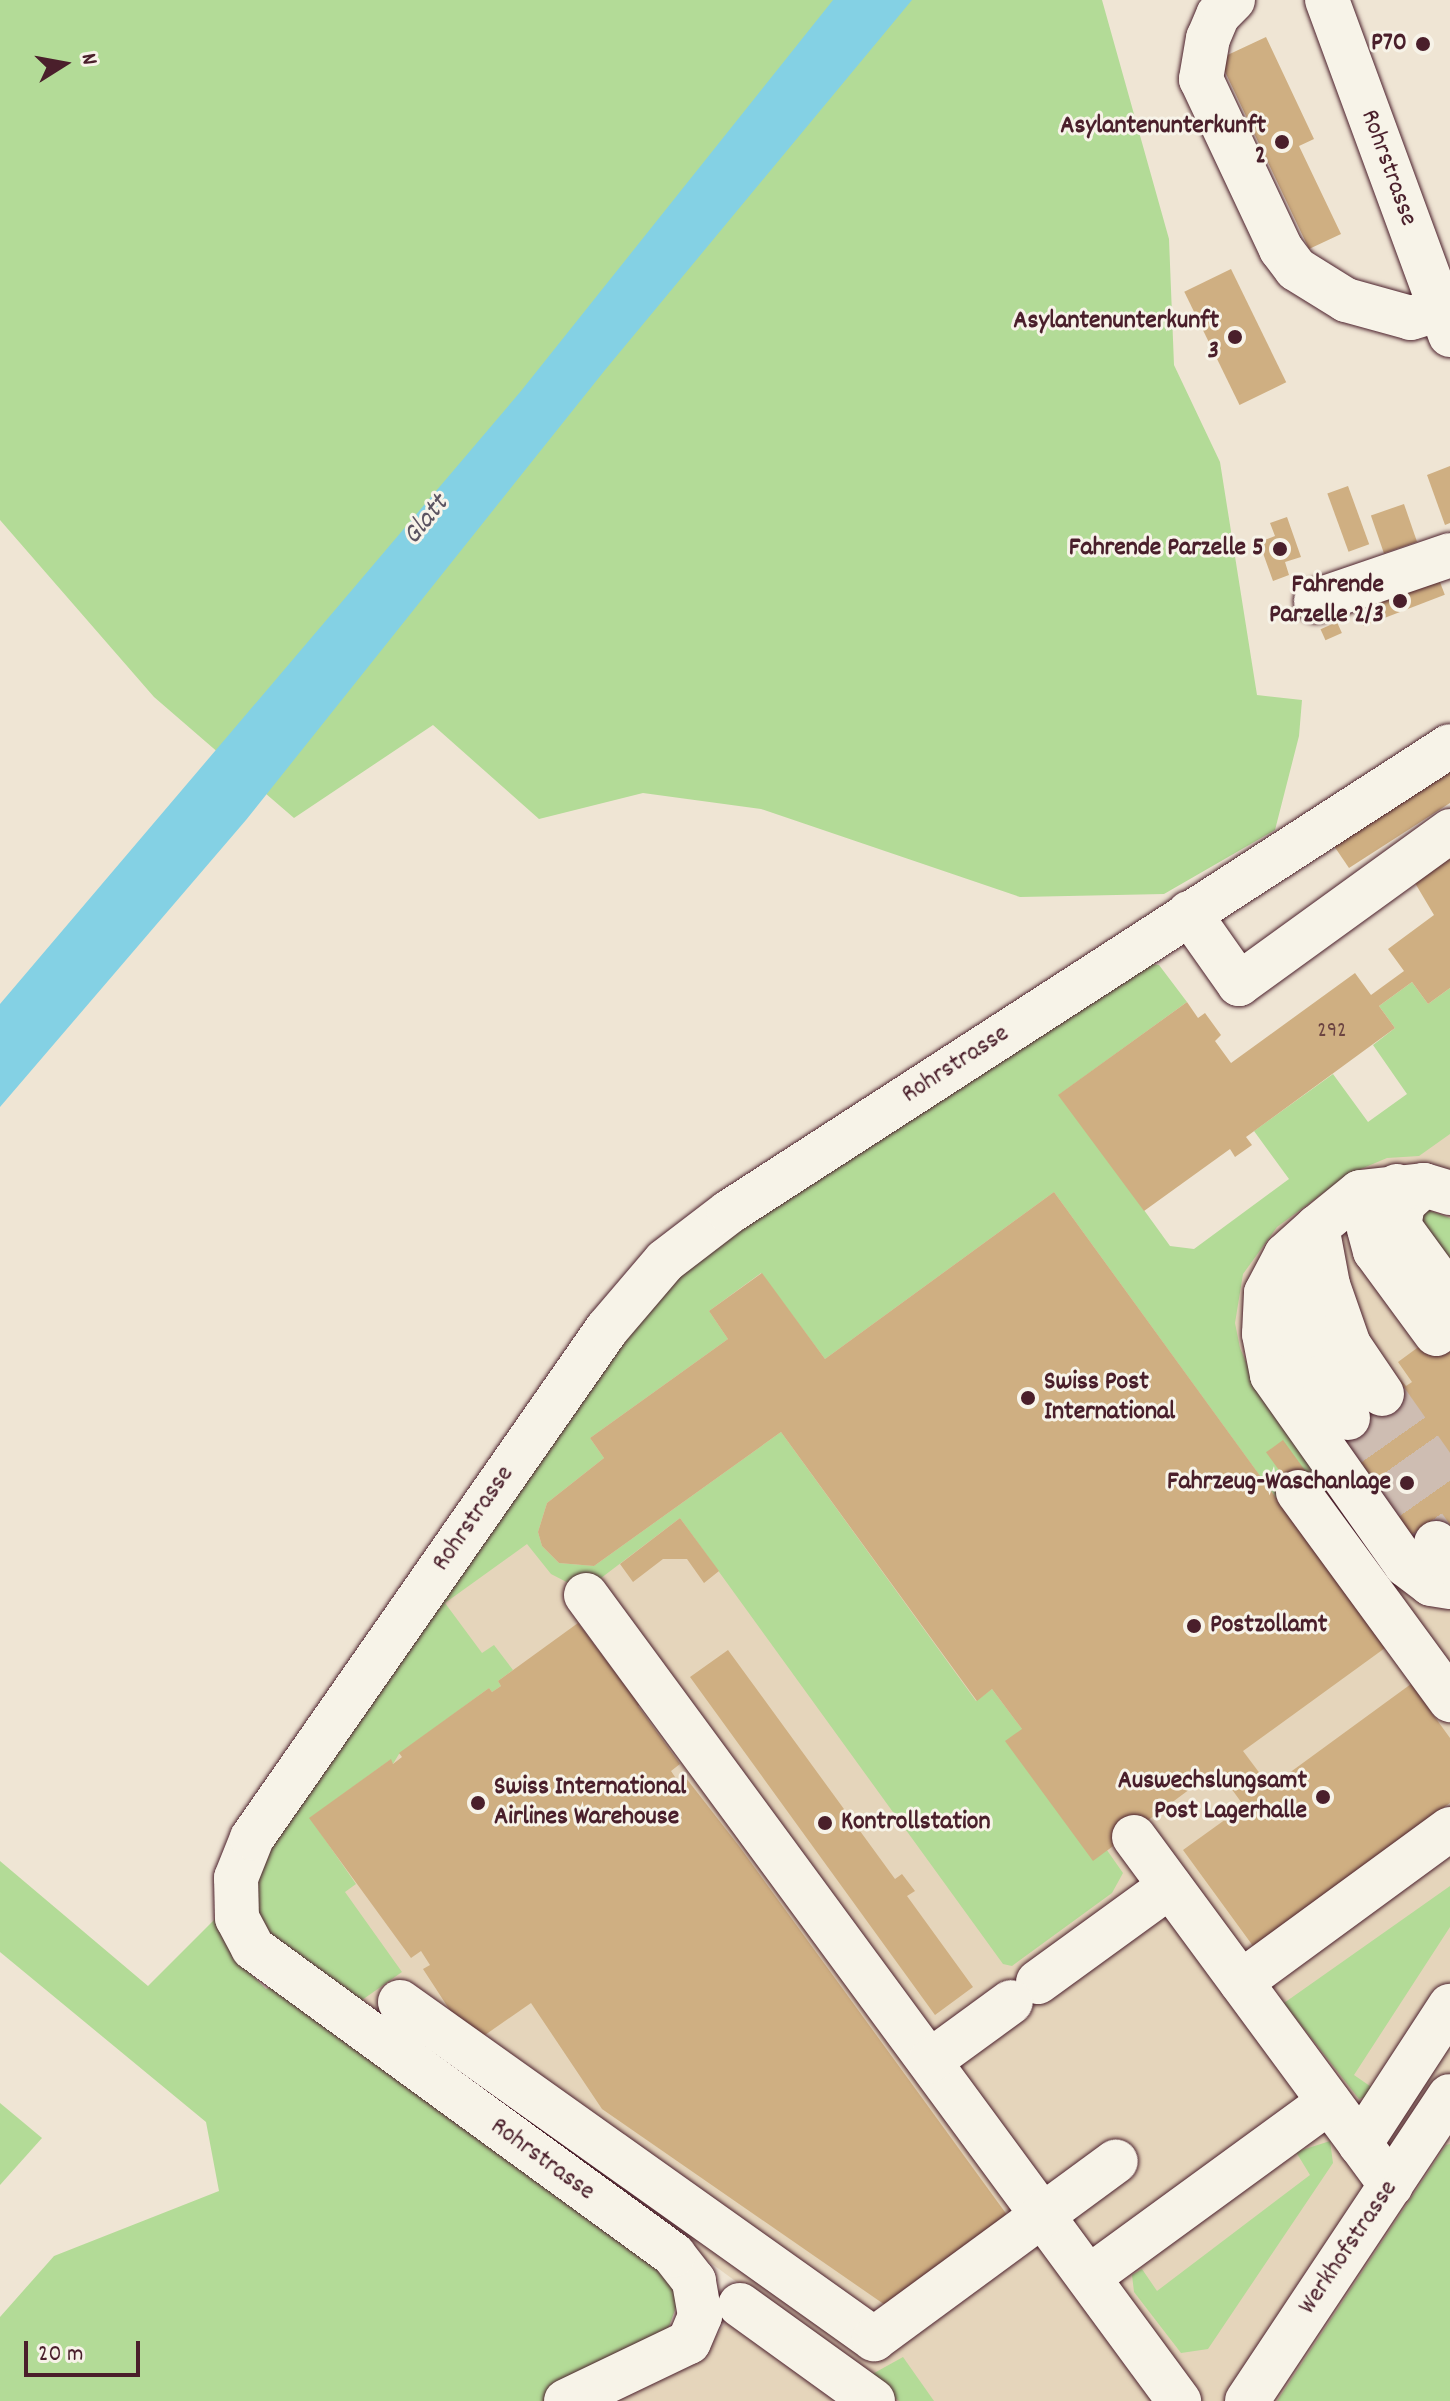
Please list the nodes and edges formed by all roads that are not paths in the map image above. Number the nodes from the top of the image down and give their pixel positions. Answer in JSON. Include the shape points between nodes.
{"nodes":[{"id":1,"x":1327,"y":0,"type":"edge"},
{"id":2,"x":1219,"y":5,"type":"edge"},
{"id":3,"x":1445,"y":322,"type":"edge"},
{"id":4,"x":1450,"y":555,"type":"edge"},
{"id":5,"x":1316,"y":601,"type":"dead end"},
{"id":6,"x":1450,"y":746,"type":"edge"},
{"id":7,"x":1450,"y":831,"type":"edge"},
{"id":8,"x":1189,"y":913,"type":"junction"},
{"id":9,"x":1423,"y":1188,"type":"edge"},
{"id":10,"x":1317,"y":1227,"type":"junction"},
{"id":11,"x":1443,"y":1315,"type":"edge"},
{"id":12,"x":1365,"y":1406,"type":"tunnel mouth"},
{"id":13,"x":1298,"y":1492,"type":"dead end"},
{"id":14,"x":1450,"y":1587,"type":"edge"},
{"id":15,"x":586,"y":1595,"type":"dead end"},
{"id":16,"x":1450,"y":1700,"type":"edge"},
{"id":17,"x":1450,"y":1829,"type":"edge"},
{"id":18,"x":1134,"y":1837,"type":"dead end"},
{"id":19,"x":1170,"y":1886,"type":"junction"},
{"id":20,"x":1241,"y":1982,"type":"junction"},
{"id":21,"x":400,"y":2002,"type":"dead end"},
{"id":22,"x":1450,"y":2006,"type":"edge"},
{"id":23,"x":930,"y":2061,"type":"junction"},
{"id":24,"x":1450,"y":2096,"type":"edge"},
{"id":25,"x":1329,"y":2102,"type":"junction"},
{"id":26,"x":1360,"y":2144,"type":"junction"},
{"id":27,"x":1116,"y":2161,"type":"dead end"},
{"id":28,"x":1391,"y":2185,"type":"junction"},
{"id":29,"x":1043,"y":2214,"type":"junction"},
{"id":30,"x":1089,"y":2277,"type":"junction"},
{"id":31,"x":740,"y":2305,"type":"dead end"},
{"id":32,"x":566,"y":2401,"type":"edge"},
{"id":33,"x":873,"y":2401,"type":"edge"},
{"id":34,"x":1179,"y":2401,"type":"edge"},
{"id":35,"x":1247,"y":2401,"type":"edge"}],
"edges":[{"from":1,"to":3,"type":"lane","name":"Rohrstrasse"},
{"from":2,"to":3,"type":"lane","via":[[1201,79],[1281,249],[1296,269],[1346,300]]},
{"from":4,"to":5,"type":"lane"},
{"from":6,"to":8,"type":"lane","name":"Rohrstrasse"},
{"from":7,"to":8,"type":"lane","via":[[1239,984]]},
{"from":8,"to":32,"type":"lane","name":"Rohrstrasse","via":[[729,1212],[665,1261],[607,1329],[252,1838],[236,1878],[237,1918],[253,1948],[674,2255],[694,2281],[700,2316],[689,2342]]},
{"from":9,"to":10,"type":"lane","via":[[1360,1192]]},
{"from":9,"to":11,"type":"lane","via":[[1403,1204],[1399,1226]]},
{"from":10,"to":12,"type":"lane","via":[[1301,1266],[1304,1337],[1316,1369]]},
{"from":10,"to":14,"type":"lane","via":[[1286,1255],[1266,1293],[1264,1334],[1272,1375],[1406,1565],[1431,1584]]},
{"from":13,"to":16,"type":"lane"},
{"from":15,"to":23,"type":"lane"},
{"from":17,"to":20,"type":"lane"},
{"from":18,"to":19,"type":"lane"},
{"from":19,"to":20,"type":"lane"},
{"from":19,"to":23,"type":"lane"},
{"from":20,"to":25,"type":"lane"},
{"from":21,"to":29,"type":"lane","via":[[874,2339]]},
{"from":22,"to":26,"type":"lane"},
{"from":23,"to":29,"type":"lane"},
{"from":24,"to":28,"type":"lane","name":"Werkhofstrasse"},
{"from":25,"to":26,"type":"lane"},
{"from":25,"to":30,"type":"lane"},
{"from":26,"to":28,"type":"lane"},
{"from":27,"to":29,"type":"lane"},
{"from":28,"to":35,"type":"lane","name":"Werkhofstrasse"},
{"from":29,"to":30,"type":"lane"},
{"from":30,"to":34,"type":"lane"},
{"from":31,"to":33,"type":"lane"}]}
